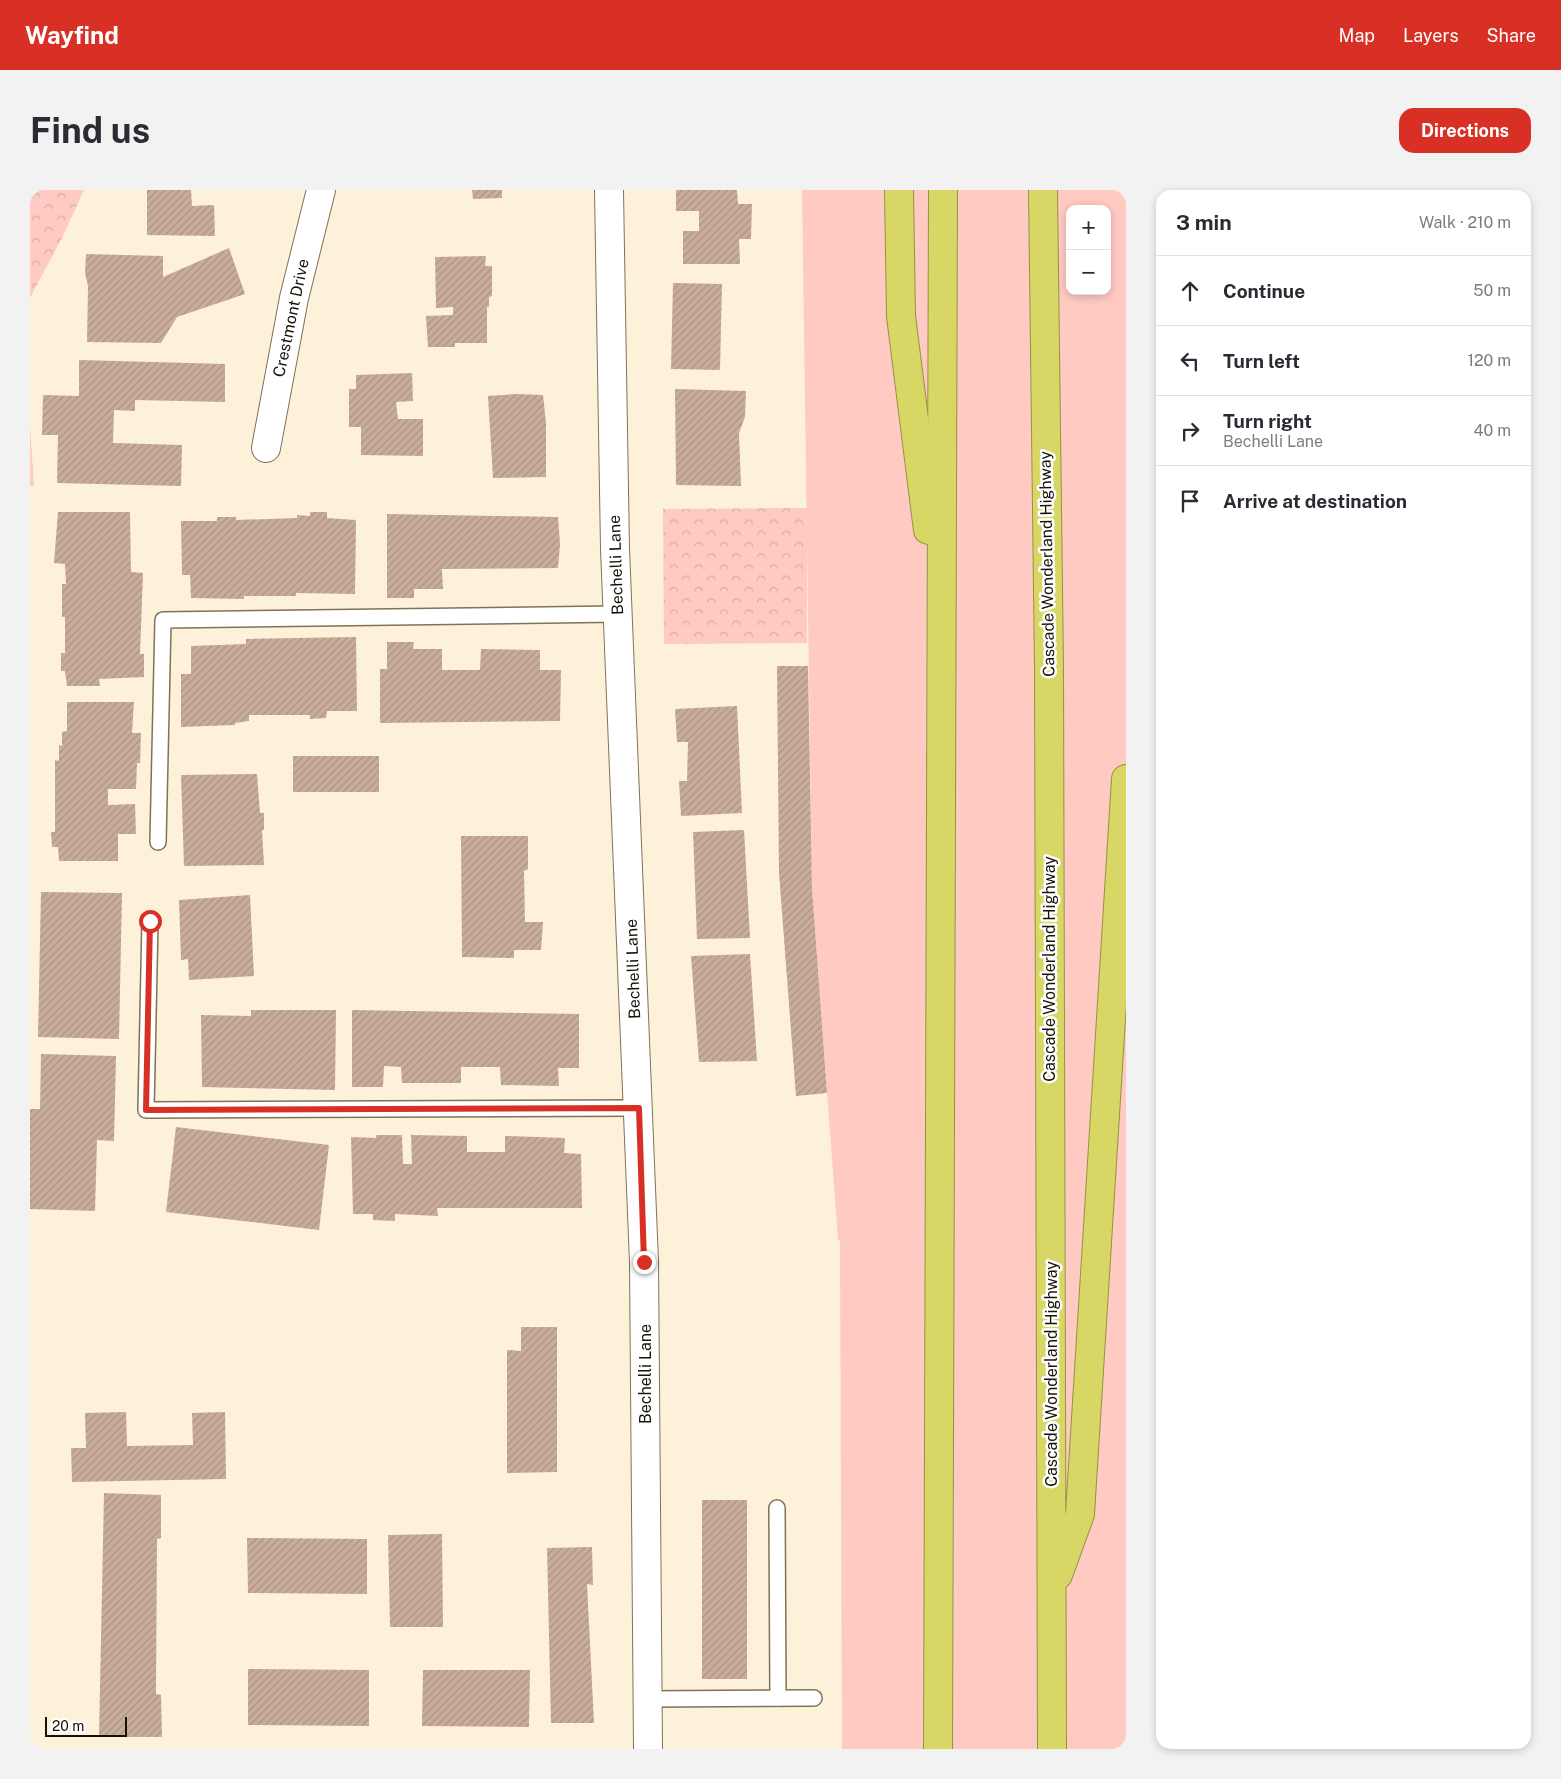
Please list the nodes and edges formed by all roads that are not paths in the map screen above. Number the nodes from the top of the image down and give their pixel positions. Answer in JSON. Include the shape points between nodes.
{"nodes":[{"id":1,"x":321,"y":190,"type":"edge"},
{"id":2,"x":609,"y":190,"type":"edge"},
{"id":3,"x":899,"y":190,"type":"edge"},
{"id":4,"x":943,"y":190,"type":"edge"},
{"id":5,"x":1043,"y":190,"type":"edge"},
{"id":6,"x":266,"y":448,"type":"dead end"},
{"id":7,"x":618,"y":614,"type":"junction"},
{"id":8,"x":942,"y":644,"type":"junction"},
{"id":9,"x":1126,"y":779,"type":"edge"},
{"id":10,"x":158,"y":842,"type":"dead end"},
{"id":11,"x":150,"y":921,"type":"dead end"},
{"id":12,"x":639,"y":1108,"type":"junction"},
{"id":13,"x":777,"y":1508,"type":"dead end"},
{"id":14,"x":1051,"y":1595,"type":"junction"},
{"id":15,"x":778,"y":1698,"type":"junction"},
{"id":16,"x":814,"y":1698,"type":"dead end"},
{"id":17,"x":647,"y":1699,"type":"junction"},
{"id":18,"x":648,"y":1749,"type":"edge"},
{"id":19,"x":938,"y":1749,"type":"edge"},
{"id":20,"x":1052,"y":1749,"type":"edge"}],
"edges":[{"from":1,"to":6,"type":"street","name":"Crestmont Drive","via":[[294,298]]},
{"from":2,"to":7,"type":"street","name":"Bechelli Lane"},
{"from":3,"to":8,"type":"highway","via":[[901,316]]},
{"from":4,"to":8,"type":"highway"},
{"from":5,"to":14,"type":"highway","name":"Cascade Wonderland Highway"},
{"from":7,"to":10,"type":"lane","via":[[163,620]]},
{"from":7,"to":12,"type":"street","name":"Bechelli Lane"},
{"from":8,"to":19,"type":"highway"},
{"from":9,"to":14,"type":"highway","via":[[1080,1514]]},
{"from":11,"to":12,"type":"lane","via":[[146,1110]]},
{"from":12,"to":17,"type":"street","name":"Bechelli Lane","via":[[644,1262]]},
{"from":13,"to":15,"type":"lane"},
{"from":14,"to":20,"type":"highway","name":"Cascade Wonderland Highway"},
{"from":15,"to":16,"type":"lane"},
{"from":15,"to":17,"type":"lane"},
{"from":17,"to":18,"type":"street","name":"Bechelli Lane"}]}
